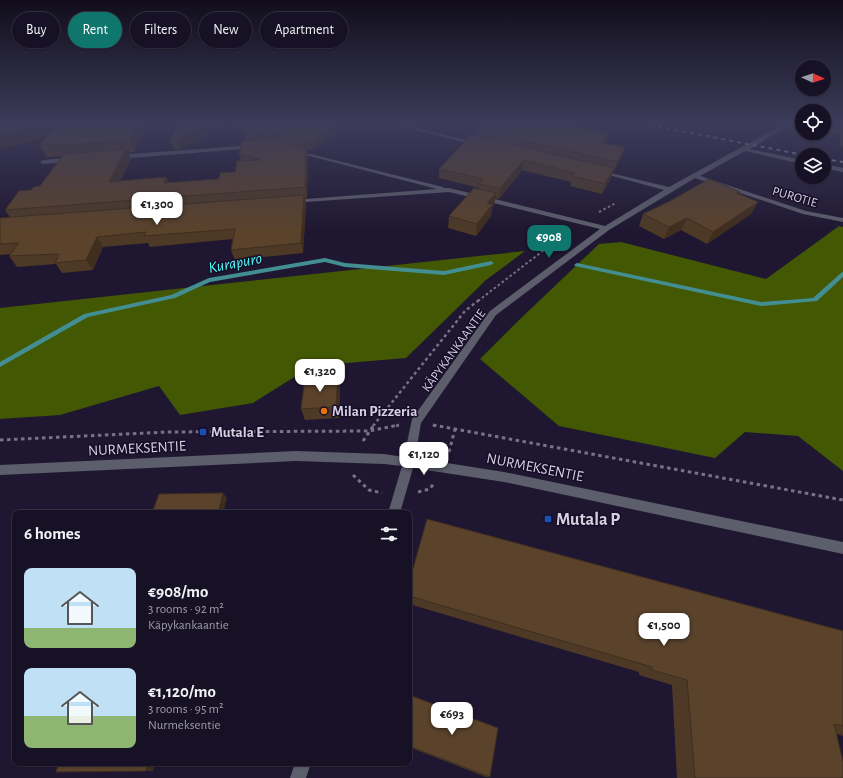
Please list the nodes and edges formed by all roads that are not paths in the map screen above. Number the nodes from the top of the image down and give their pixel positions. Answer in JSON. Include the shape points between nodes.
{"nodes":[{"id":1,"x":325,"y":158,"type":"edge"},
{"id":2,"x":727,"y":158,"type":"edge"},
{"id":3,"x":75,"y":160,"type":"edge"},
{"id":4,"x":43,"y":162,"type":"dead end"},
{"id":5,"x":831,"y":167,"type":"edge"},
{"id":6,"x":590,"y":169,"type":"edge"},
{"id":7,"x":843,"y":170,"type":"edge"},
{"id":8,"x":695,"y":176,"type":"junction"},
{"id":9,"x":670,"y":189,"type":"junction"},
{"id":10,"x":449,"y":190,"type":"junction"},
{"id":11,"x":283,"y":203,"type":"edge"},
{"id":12,"x":843,"y":220,"type":"edge"},
{"id":13,"x":606,"y":228,"type":"junction"},
{"id":14,"x":409,"y":462,"type":"junction"},
{"id":15,"x":0,"y":470,"type":"edge"},
{"id":16,"x":395,"y":510,"type":"edge"},
{"id":17,"x":843,"y":548,"type":"edge"},
{"id":18,"x":302,"y":766,"type":"edge"},
{"id":19,"x":298,"y":778,"type":"edge"}],
"edges":[{"from":1,"to":10,"type":"street"},
{"from":2,"to":8,"type":"street","name":"KÄPYKANKAANTIE"},
{"from":3,"to":4,"type":"street"},
{"from":5,"to":7,"type":"street"},
{"from":6,"to":9,"type":"street"},
{"from":8,"to":9,"type":"street","name":"KÄPYKANKAANTIE"},
{"from":8,"to":12,"type":"street","name":"PUROTIE","via":[[805,213]]},
{"from":9,"to":13,"type":"street","name":"KÄPYKANKAANTIE"},
{"from":10,"to":11,"type":"street"},
{"from":10,"to":13,"type":"street"},
{"from":13,"to":14,"type":"street","name":"KÄPYKANKAANTIE","via":[[493,313],[416,422]]},
{"from":14,"to":15,"type":"street","name":"NURMEKSENTIE","via":[[296,456]]},
{"from":14,"to":16,"type":"street","name":"KÄPYKANKAANTIE"},
{"from":14,"to":17,"type":"street","name":"NURMEKSENTIE","via":[[504,477]]},
{"from":18,"to":19,"type":"street"}]}
